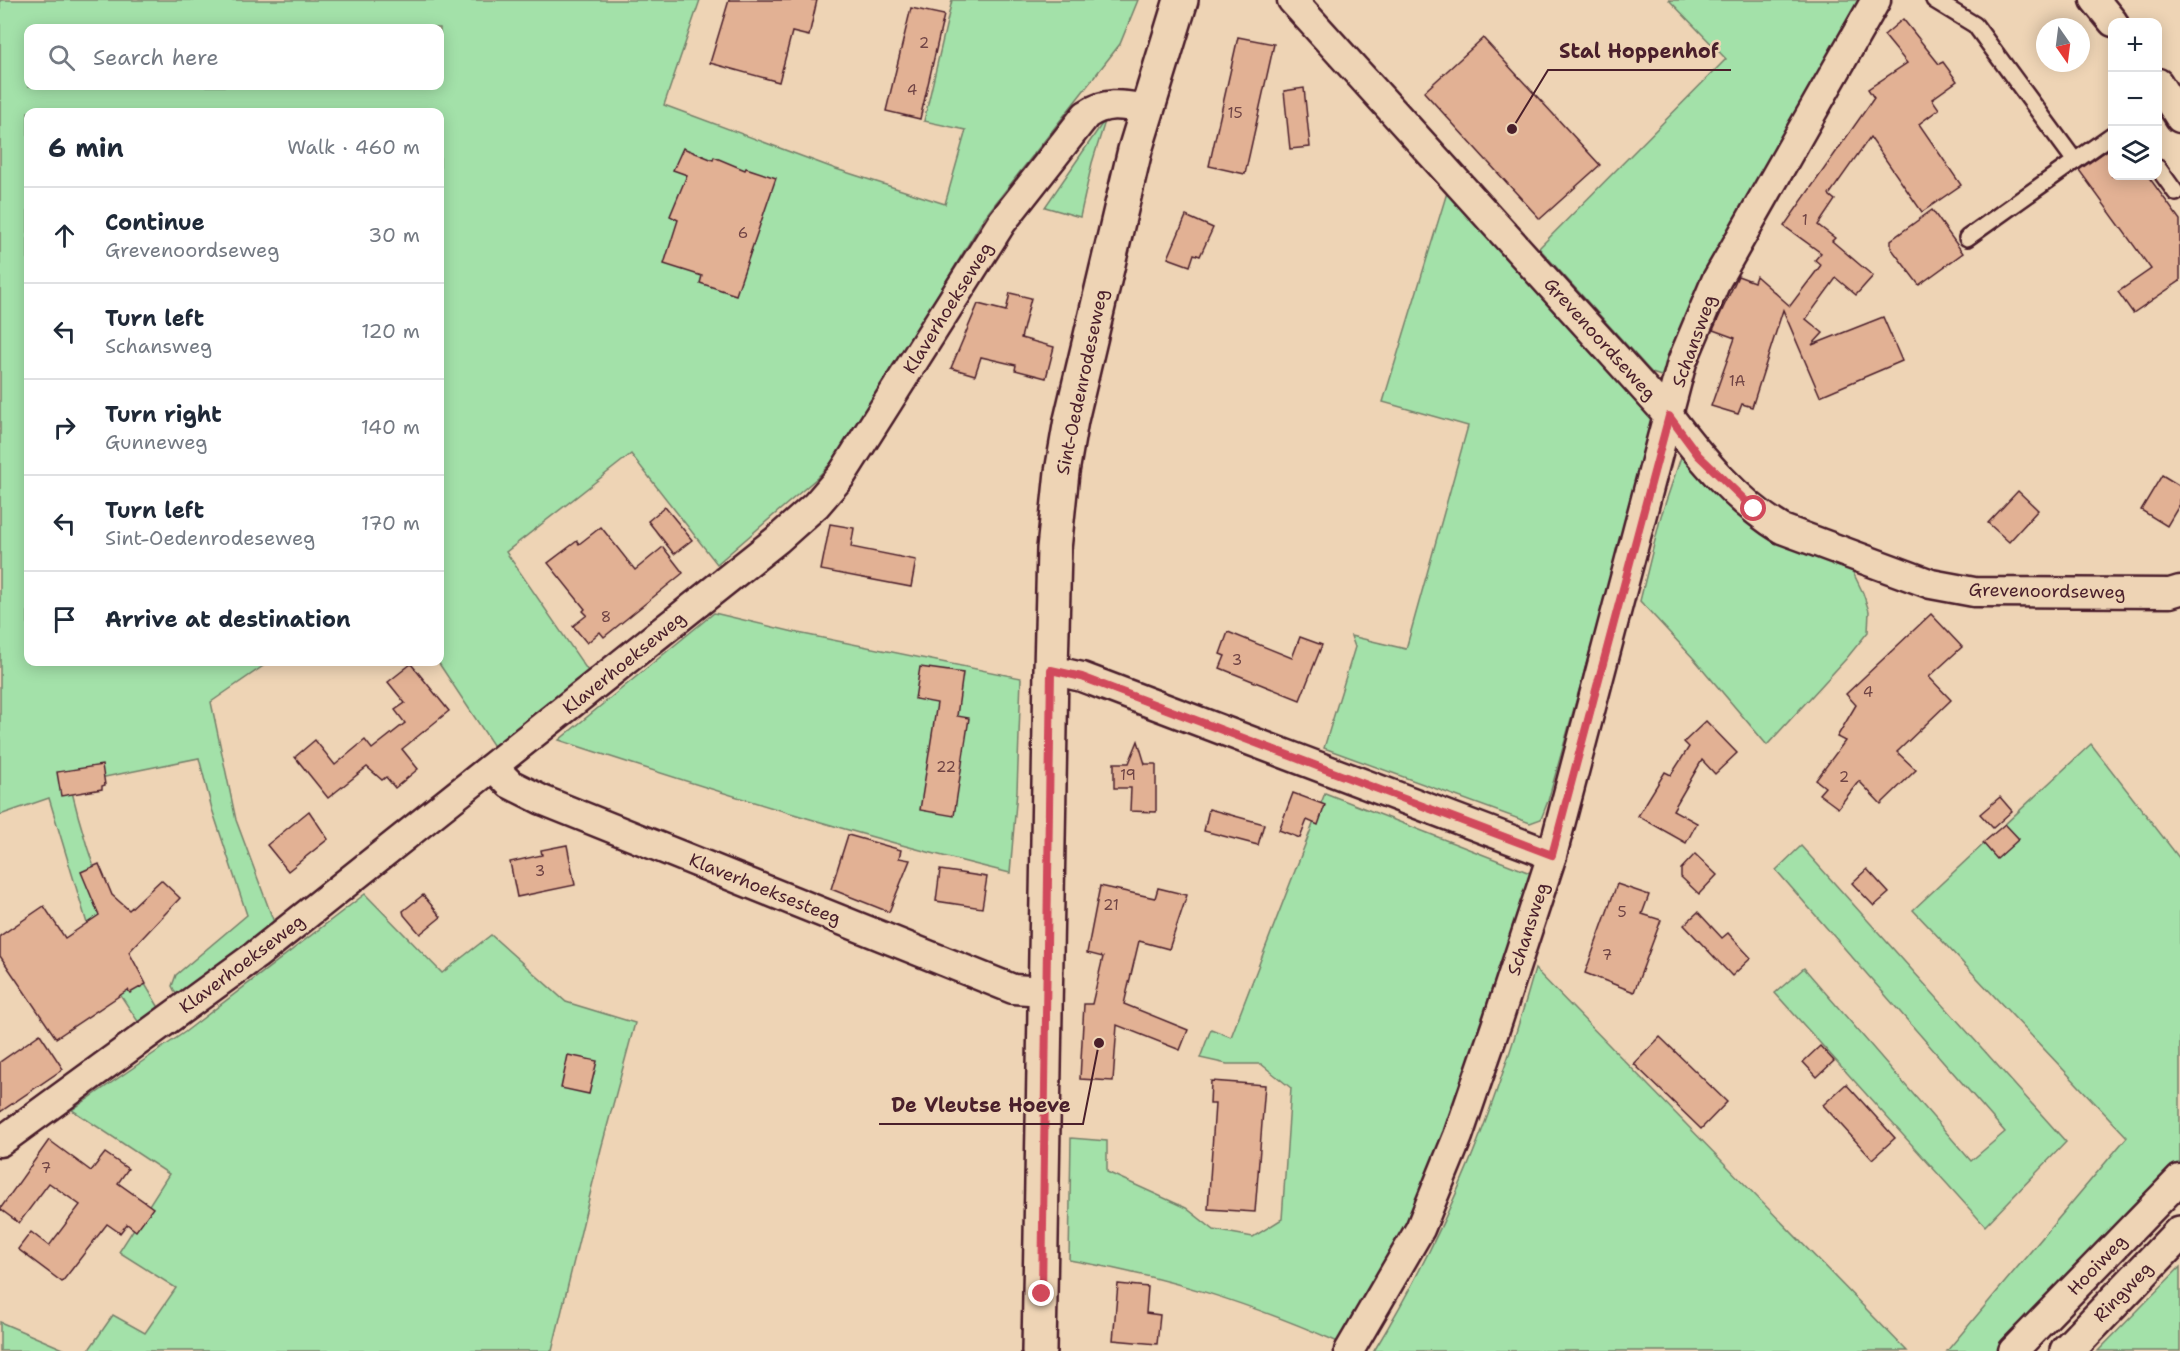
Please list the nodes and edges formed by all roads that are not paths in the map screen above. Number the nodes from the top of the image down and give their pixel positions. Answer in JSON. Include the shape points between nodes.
{"nodes":[{"id":1,"x":1181,"y":0,"type":"edge"},
{"id":2,"x":1292,"y":0,"type":"edge"},
{"id":3,"x":1876,"y":0,"type":"edge"},
{"id":4,"x":1934,"y":0,"type":"edge"},
{"id":5,"x":2096,"y":0,"type":"edge"},
{"id":6,"x":2110,"y":18,"type":"edge"},
{"id":7,"x":2162,"y":91,"type":"edge"},
{"id":8,"x":1146,"y":109,"type":"junction"},
{"id":9,"x":2180,"y":118,"type":"edge"},
{"id":10,"x":2108,"y":138,"type":"edge"},
{"id":11,"x":2075,"y":161,"type":"junction"},
{"id":12,"x":2162,"y":175,"type":"edge"},
{"id":13,"x":2176,"y":193,"type":"dead end"},
{"id":14,"x":1967,"y":238,"type":"dead end"},
{"id":15,"x":1669,"y":416,"type":"junction"},
{"id":16,"x":2180,"y":590,"type":"edge"},
{"id":17,"x":1051,"y":670,"type":"junction"},
{"id":18,"x":493,"y":767,"type":"junction"},
{"id":19,"x":1552,"y":855,"type":"junction"},
{"id":20,"x":1046,"y":991,"type":"junction"},
{"id":21,"x":0,"y":1142,"type":"edge"},
{"id":22,"x":2180,"y":1179,"type":"edge"},
{"id":23,"x":2180,"y":1233,"type":"edge"},
{"id":24,"x":1039,"y":1351,"type":"edge"},
{"id":25,"x":1349,"y":1351,"type":"edge"},
{"id":26,"x":2013,"y":1351,"type":"edge"},
{"id":27,"x":2067,"y":1351,"type":"edge"}],
"edges":[{"from":1,"to":8,"type":"street","name":"Sint-Oedenrodeseweg"},
{"from":2,"to":15,"type":"street","name":"Grevenoordseweg"},
{"from":3,"to":15,"type":"street","name":"Schansweg","via":[[1716,281],[1682,362]]},
{"from":4,"to":11,"type":"lane","via":[[1975,25]]},
{"from":5,"to":6,"type":"street"},
{"from":7,"to":9,"type":"street"},
{"from":8,"to":17,"type":"street","name":"Sint-Oedenrodeseweg","via":[[1071,420],[1054,549]]},
{"from":8,"to":18,"type":"street","name":"Klaverhoekseweg","via":[[1116,104],[1099,106],[1086,115],[1002,222],[847,467],[816,505]]},
{"from":10,"to":11,"type":"lane"},
{"from":11,"to":14,"type":"lane"},
{"from":12,"to":13,"type":"lane"},
{"from":15,"to":16,"type":"street","name":"Grevenoordseweg","via":[[1698,455],[1767,520],[1931,584],[1974,592]]},
{"from":15,"to":19,"type":"street","name":"Schansweg"},
{"from":17,"to":19,"type":"street","via":[[1082,677]]},
{"from":17,"to":20,"type":"street","name":"Sint-Oedenrodeseweg"},
{"from":18,"to":20,"type":"street","name":"Klaverhoeksesteeg","via":[[510,784],[542,800],[1013,989]]},
{"from":18,"to":21,"type":"street","name":"Klaverhoekseweg","via":[[256,955]]},
{"from":19,"to":25,"type":"street","name":"Schansweg","via":[[1461,1125],[1420,1229]]},
{"from":20,"to":24,"type":"street","name":"Sint-Oedenrodeseweg"},
{"from":22,"to":26,"type":"street","name":"Hooiweg"},
{"from":23,"to":27,"type":"street","name":"Ringweg"}]}
